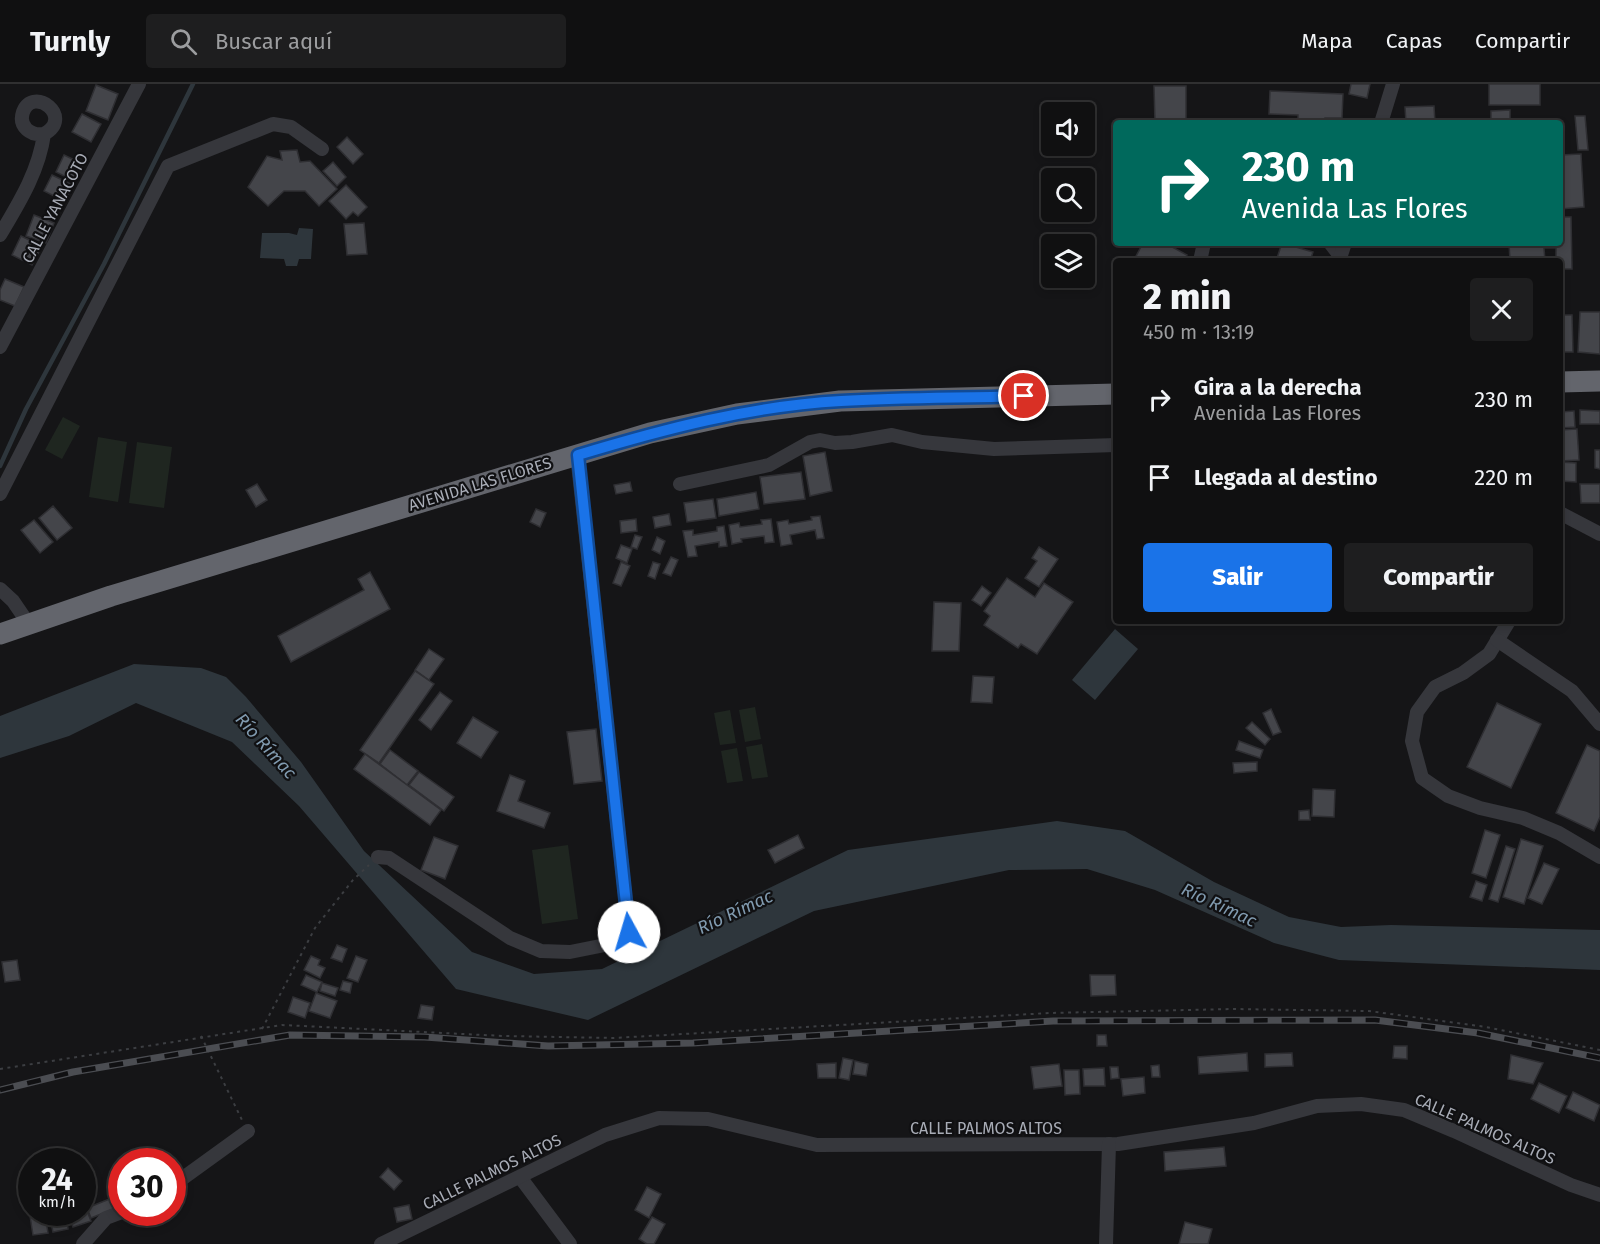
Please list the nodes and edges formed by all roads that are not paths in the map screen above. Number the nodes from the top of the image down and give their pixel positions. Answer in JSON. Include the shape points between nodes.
{"nodes":[{"id":1,"x":139,"y":84,"type":"edge"},
{"id":2,"x":1393,"y":84,"type":"edge"},
{"id":3,"x":1382,"y":120,"type":"edge"},
{"id":4,"x":44,"y":134,"type":"dead end"},
{"id":5,"x":322,"y":149,"type":"dead end"},
{"id":6,"x":0,"y":235,"type":"edge"},
{"id":7,"x":0,"y":347,"type":"edge"},
{"id":8,"x":1600,"y":381,"type":"edge"},
{"id":9,"x":1563,"y":382,"type":"edge"},
{"id":10,"x":1113,"y":394,"type":"edge"},
{"id":11,"x":1113,"y":445,"type":"edge"},
{"id":12,"x":578,"y":455,"type":"junction"},
{"id":13,"x":680,"y":484,"type":"dead end"},
{"id":14,"x":0,"y":494,"type":"edge"},
{"id":15,"x":1563,"y":515,"type":"edge"},
{"id":16,"x":1600,"y":534,"type":"edge"},
{"id":17,"x":0,"y":589,"type":"edge"},
{"id":18,"x":28,"y":623,"type":"junction"},
{"id":19,"x":1507,"y":624,"type":"edge"},
{"id":20,"x":0,"y":634,"type":"edge"},
{"id":21,"x":1497,"y":640,"type":"junction"},
{"id":22,"x":1600,"y":724,"type":"edge"},
{"id":23,"x":378,"y":857,"type":"dead end"},
{"id":24,"x":1600,"y":857,"type":"edge"},
{"id":25,"x":248,"y":1131,"type":"road end"},
{"id":26,"x":1109,"y":1144,"type":"junction"},
{"id":27,"x":186,"y":1176,"type":"edge"},
{"id":28,"x":520,"y":1177,"type":"junction"},
{"id":29,"x":1571,"y":1185,"type":"junction"},
{"id":30,"x":1600,"y":1185,"type":"edge"},
{"id":31,"x":1600,"y":1195,"type":"edge"},
{"id":32,"x":108,"y":1217,"type":"edge"},
{"id":33,"x":83,"y":1244,"type":"edge"},
{"id":34,"x":381,"y":1244,"type":"edge"},
{"id":35,"x":570,"y":1244,"type":"edge"},
{"id":36,"x":1106,"y":1244,"type":"edge"}],
"edges":[{"from":1,"to":7,"type":"street","name":"CALLE YANACOTO"},
{"from":2,"to":3,"type":"street"},
{"from":4,"to":6,"type":"street","via":[[40,160]]},
{"from":5,"to":14,"type":"street","via":[[291,127],[273,124],[168,166]]},
{"from":8,"to":9,"type":"highway"},
{"from":10,"to":12,"type":"highway","name":"AVENIDA LAS FLORES","via":[[840,401],[737,414],[650,433]]},
{"from":11,"to":13,"type":"street","via":[[994,449],[892,435],[852,442],[820,440],[769,465]]},
{"from":12,"to":18,"type":"highway","name":"AVENIDA LAS FLORES"},
{"from":12,"to":23,"type":"street","via":[[629,932],[615,943],[570,952],[541,951],[510,938],[389,858]]},
{"from":15,"to":16,"type":"street"},
{"from":17,"to":18,"type":"street"},
{"from":18,"to":20,"type":"highway","name":"AVENIDA LAS FLORES"},
{"from":19,"to":21,"type":"street"},
{"from":21,"to":22,"type":"street","via":[[1572,691]]},
{"from":21,"to":24,"type":"street","via":[[1489,654],[1435,687],[1417,712],[1412,741],[1422,778],[1448,796],[1523,818]]},
{"from":25,"to":27,"type":"street"},
{"from":26,"to":28,"type":"street","name":"CALLE PALMOS ALTOS","via":[[816,1145],[708,1119],[659,1119],[605,1135]]},
{"from":26,"to":29,"type":"street","name":"CALLE PALMOS ALTOS","via":[[1254,1123],[1317,1106],[1360,1104],[1404,1110]]},
{"from":26,"to":36,"type":"street"},
{"from":28,"to":34,"type":"street","name":"CALLE PALMOS ALTOS"},
{"from":28,"to":35,"type":"street"},
{"from":29,"to":30,"type":"street"},
{"from":29,"to":31,"type":"street","name":"CALLE PALMOS ALTOS"},
{"from":32,"to":33,"type":"street"}]}
